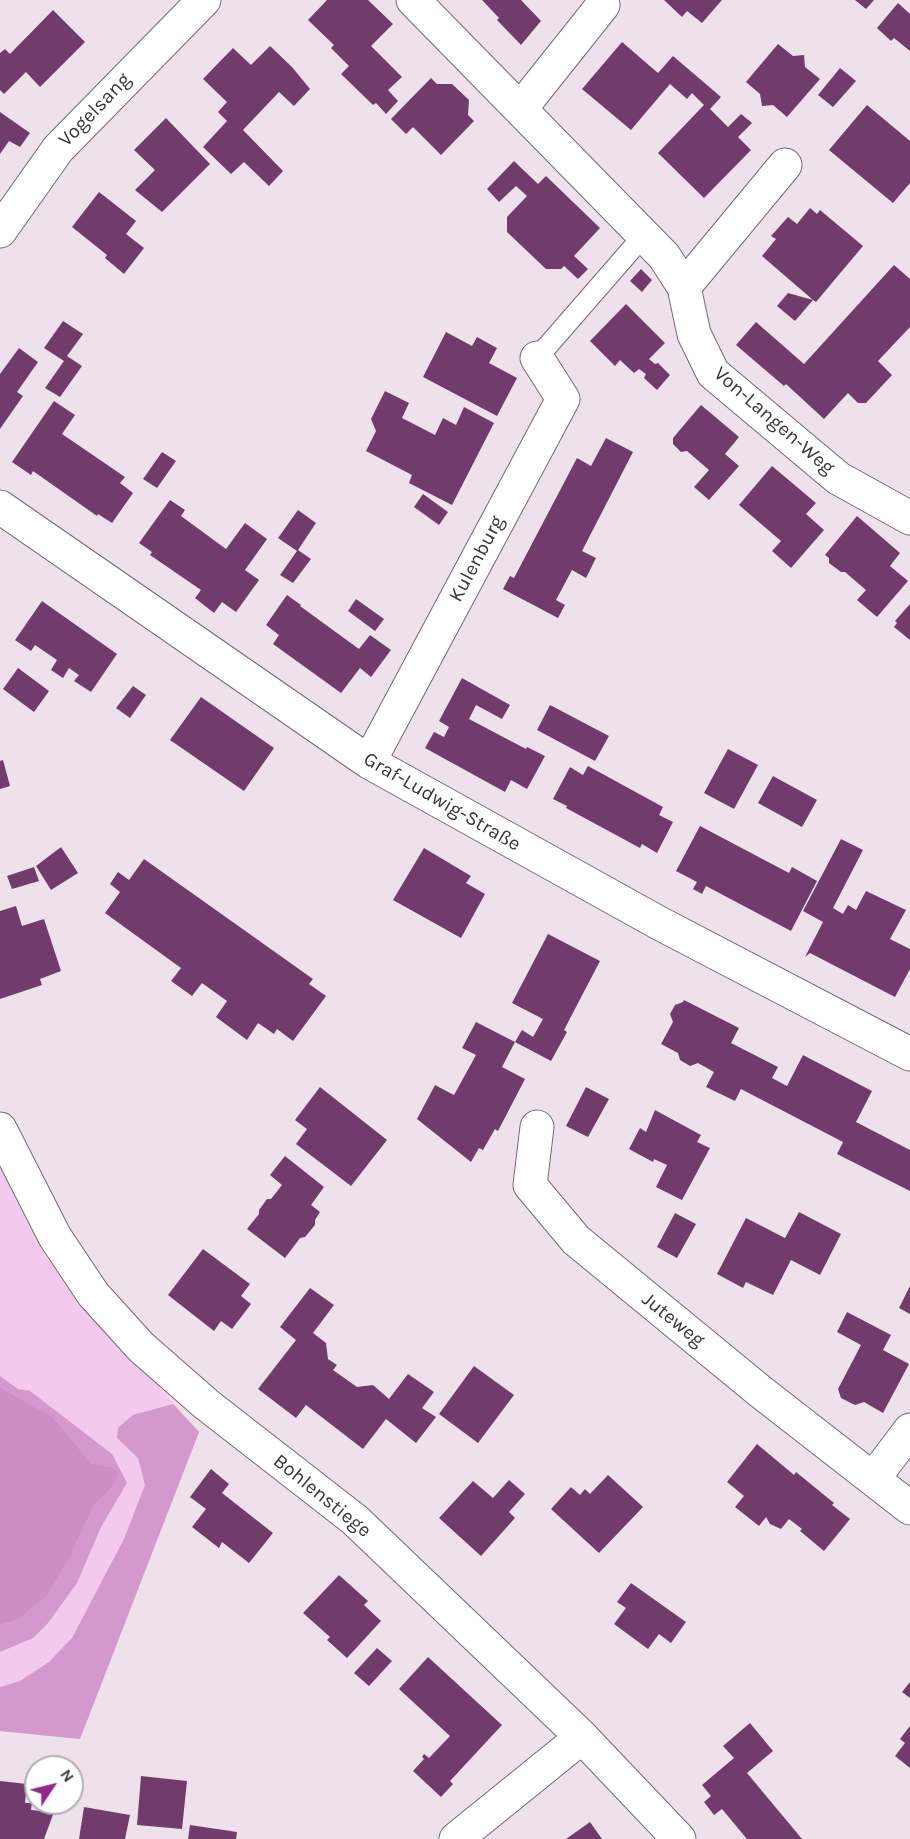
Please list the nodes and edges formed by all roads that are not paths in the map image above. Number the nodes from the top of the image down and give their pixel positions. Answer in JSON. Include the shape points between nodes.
{"nodes":[{"id":1,"x":204,"y":0,"type":"edge"},
{"id":2,"x":413,"y":0,"type":"edge"},
{"id":3,"x":603,"y":5,"type":"dead end"},
{"id":4,"x":521,"y":108,"type":"junction"},
{"id":5,"x":786,"y":165,"type":"dead end"},
{"id":6,"x":0,"y":231,"type":"edge"},
{"id":7,"x":644,"y":235,"type":"junction"},
{"id":8,"x":684,"y":287,"type":"junction"},
{"id":9,"x":537,"y":358,"type":"joint"},
{"id":10,"x":0,"y":507,"type":"edge"},
{"id":11,"x":910,"y":518,"type":"edge"},
{"id":12,"x":369,"y":762,"type":"junction"},
{"id":13,"x":910,"y":1054,"type":"edge"},
{"id":14,"x":537,"y":1127,"type":"dead end"},
{"id":15,"x":0,"y":1130,"type":"edge"},
{"id":16,"x":910,"y":1430,"type":"edge"},
{"id":17,"x":873,"y":1479,"type":"junction"},
{"id":18,"x":910,"y":1508,"type":"edge"},
{"id":19,"x":582,"y":1737,"type":"junction"},
{"id":20,"x":456,"y":1839,"type":"edge"},
{"id":21,"x":679,"y":1839,"type":"edge"}],
"edges":[{"from":1,"to":6,"type":"street","name":"Vogelsang","via":[[58,148]]},
{"from":2,"to":4,"type":"street","name":"Von-Langen-Weg"},
{"from":3,"to":4,"type":"street"},
{"from":4,"to":7,"type":"street","name":"Von-Langen-Weg"},
{"from":5,"to":8,"type":"street"},
{"from":7,"to":8,"type":"street","name":"Von-Langen-Weg","via":[[664,256]]},
{"from":7,"to":9,"type":"lane"},
{"from":8,"to":11,"type":"street","name":"Von-Langen-Weg","via":[[694,334],[713,373],[838,478]]},
{"from":9,"to":12,"type":"street","name":"Kulenburg","via":[[563,399]]},
{"from":10,"to":12,"type":"street","name":"Graf-Ludwig-Straße"},
{"from":12,"to":13,"type":"street","name":"Graf-Ludwig-Straße","via":[[659,923]]},
{"from":14,"to":17,"type":"street","name":"Juteweg","via":[[530,1185],[576,1240]]},
{"from":15,"to":19,"type":"street","name":"Bohlenstiege","via":[[55,1237],[93,1294],[141,1347],[206,1404],[355,1520]]},
{"from":16,"to":17,"type":"street"},
{"from":17,"to":18,"type":"street","name":"Juteweg"},
{"from":19,"to":20,"type":"street"},
{"from":19,"to":21,"type":"street","name":"Bohlenstiege"}]}
